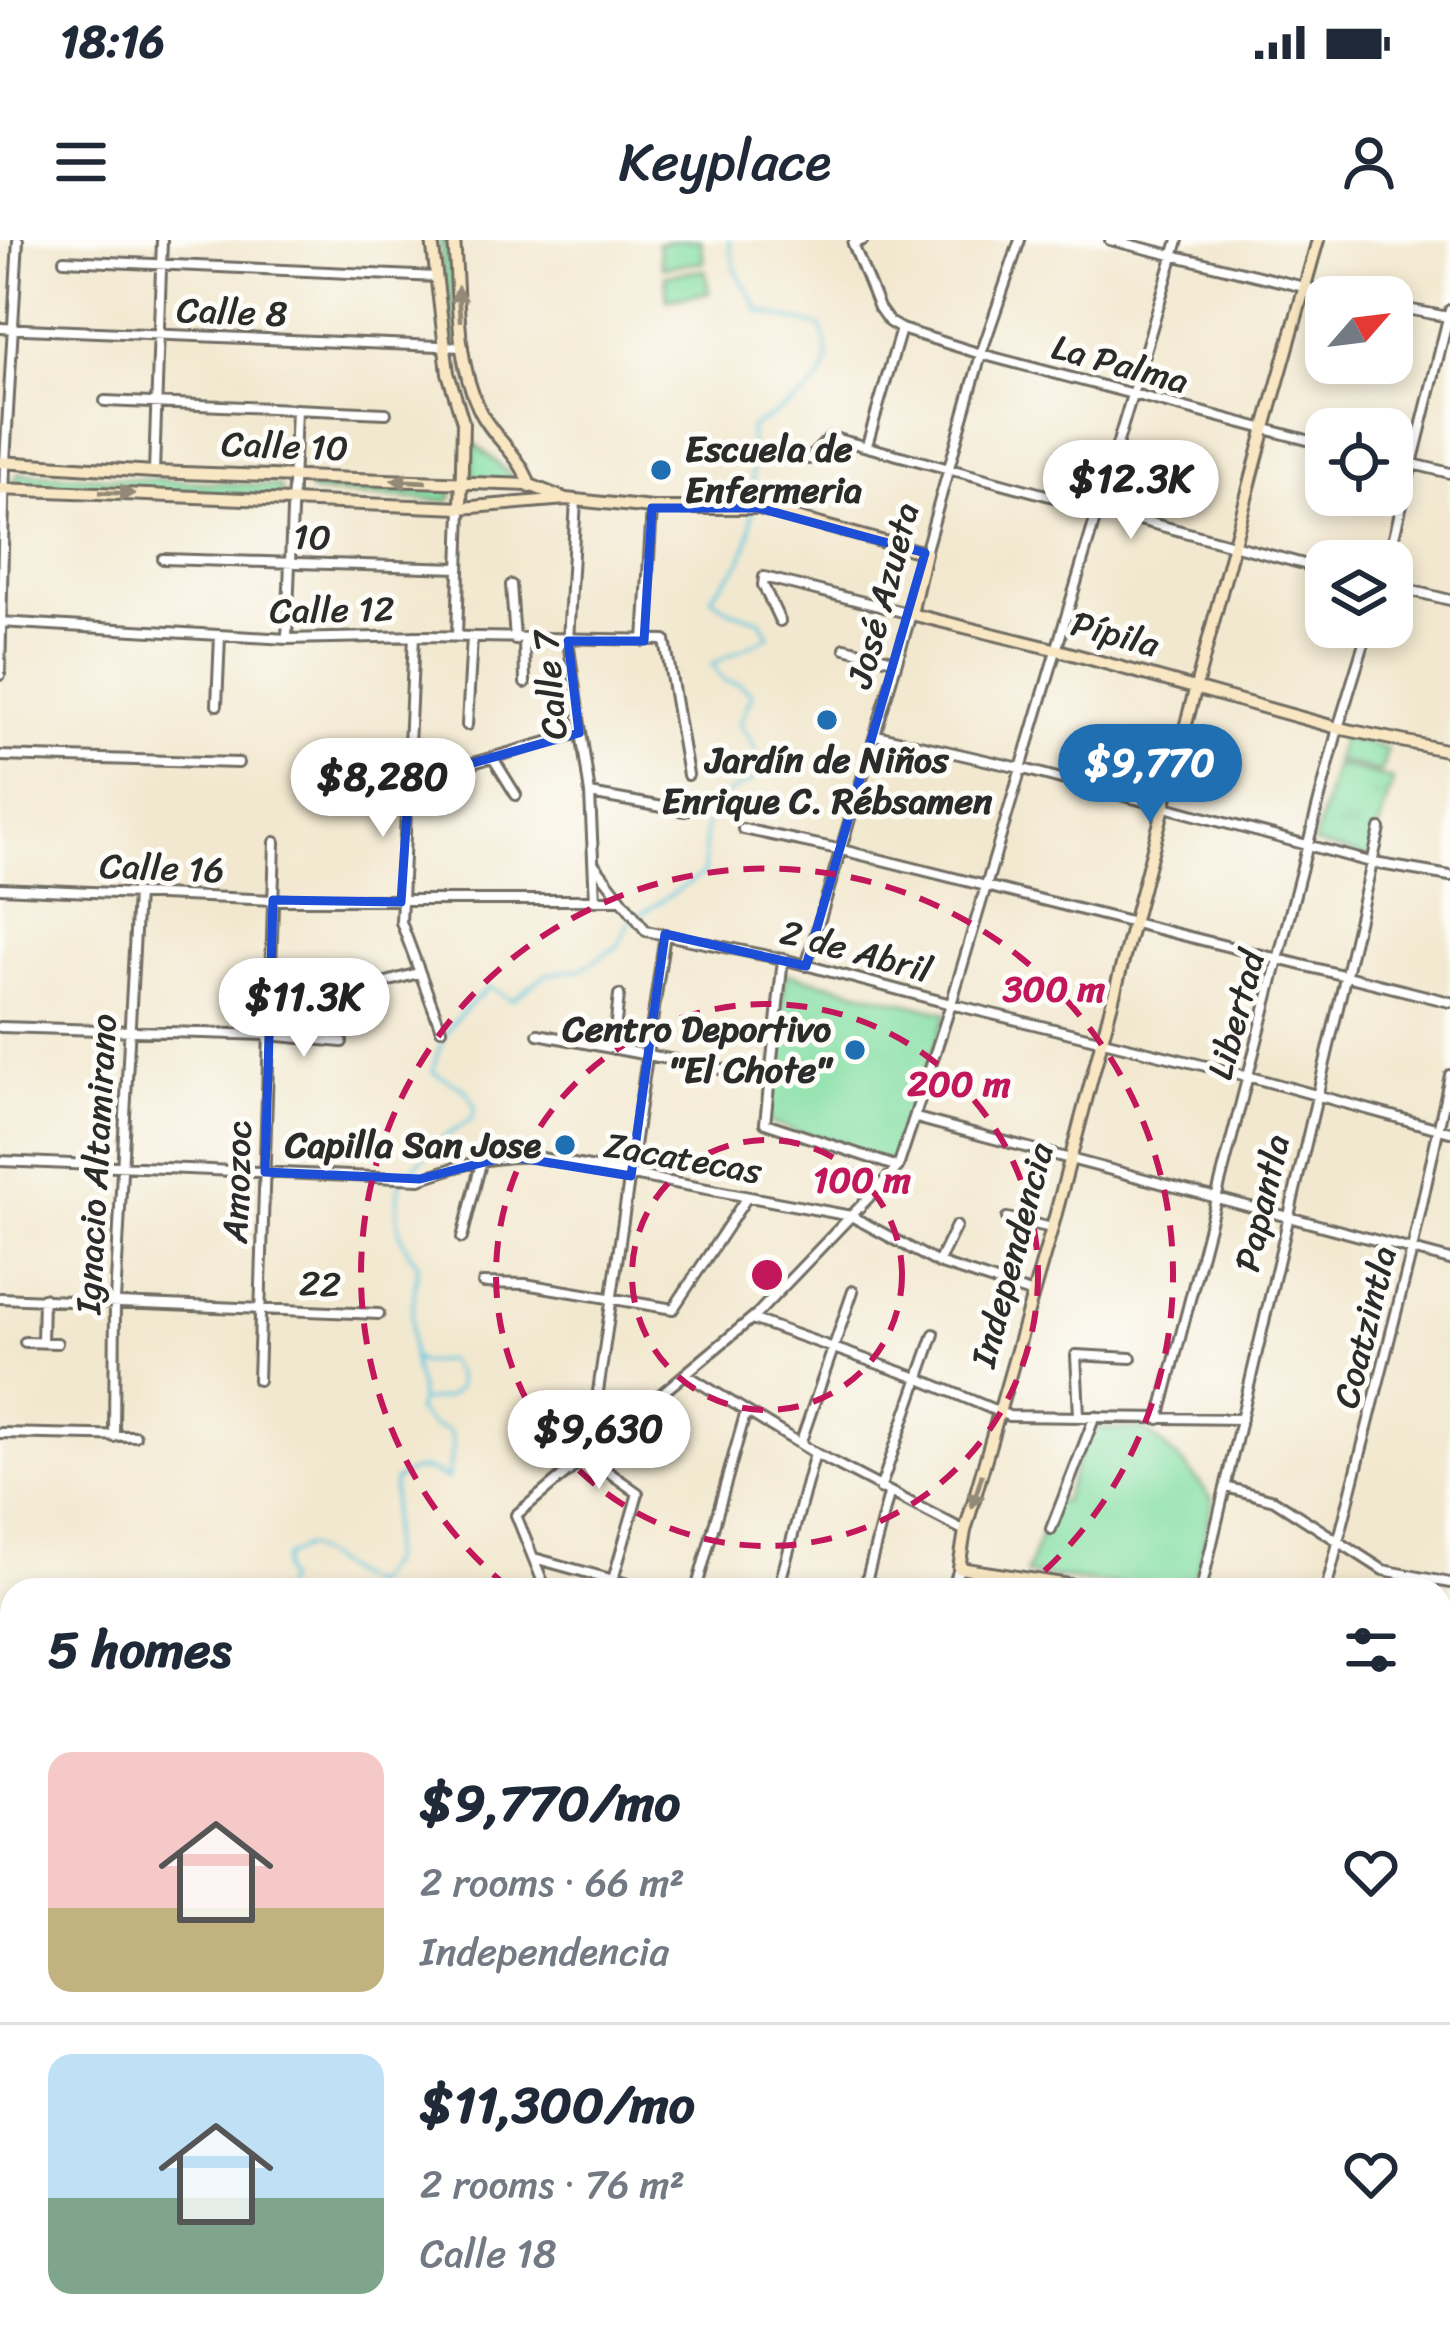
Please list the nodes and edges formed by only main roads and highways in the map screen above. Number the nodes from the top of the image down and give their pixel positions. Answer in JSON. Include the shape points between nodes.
{"nodes":[{"id":1,"x":432,"y":240,"type":"edge"},
{"id":2,"x":454,"y":240,"type":"edge"},
{"id":3,"x":1318,"y":240,"type":"edge"},
{"id":4,"x":2,"y":462,"type":"edge"},
{"id":5,"x":464,"y":484,"type":"junction"},
{"id":6,"x":530,"y":485,"type":"junction"},
{"id":7,"x":3,"y":489,"type":"edge"},
{"id":8,"x":571,"y":499,"type":"junction"},
{"id":9,"x":530,"y":503,"type":"junction"},
{"id":10,"x":461,"y":508,"type":"junction"},
{"id":11,"x":926,"y":553,"type":"joint"},
{"id":12,"x":911,"y":614,"type":"joint"},
{"id":13,"x":1197,"y":688,"type":"junction"},
{"id":14,"x":1448,"y":751,"type":"edge"},
{"id":15,"x":1000,"y":1578,"type":"edge"}],
"edges":[{"from":1,"to":5,"type":"main road","via":[[463,422]]},
{"from":6,"to":2,"type":"main road","one_way":true,"via":[[480,413],[463,347]]},
{"from":3,"to":13,"type":"main road","name":"Independencia"},
{"from":5,"to":4,"type":"main road","name":"Calle 10","one_way":true},
{"from":5,"to":6,"type":"main road","name":"Calle 10"},
{"from":5,"to":10,"type":"main road"},
{"from":6,"to":8,"type":"main road","name":"Calle 10"},
{"from":6,"to":9,"type":"main road"},
{"from":7,"to":10,"type":"main road","name":"Calle 10","one_way":true},
{"from":8,"to":9,"type":"main road","name":"Calle 10"},
{"from":8,"to":11,"type":"main road","name":"Calle 10","via":[[759,508]]},
{"from":9,"to":10,"type":"main road","name":"Calle 10"},
{"from":11,"to":12,"type":"main road","name":"José Azueta"},
{"from":12,"to":13,"type":"main road","name":"Pípila"},
{"from":13,"to":14,"type":"main road","name":"Pípila"},
{"from":13,"to":15,"type":"main road","name":"Independencia","one_way":true,"via":[[965,1531],[959,1568]]}]}
